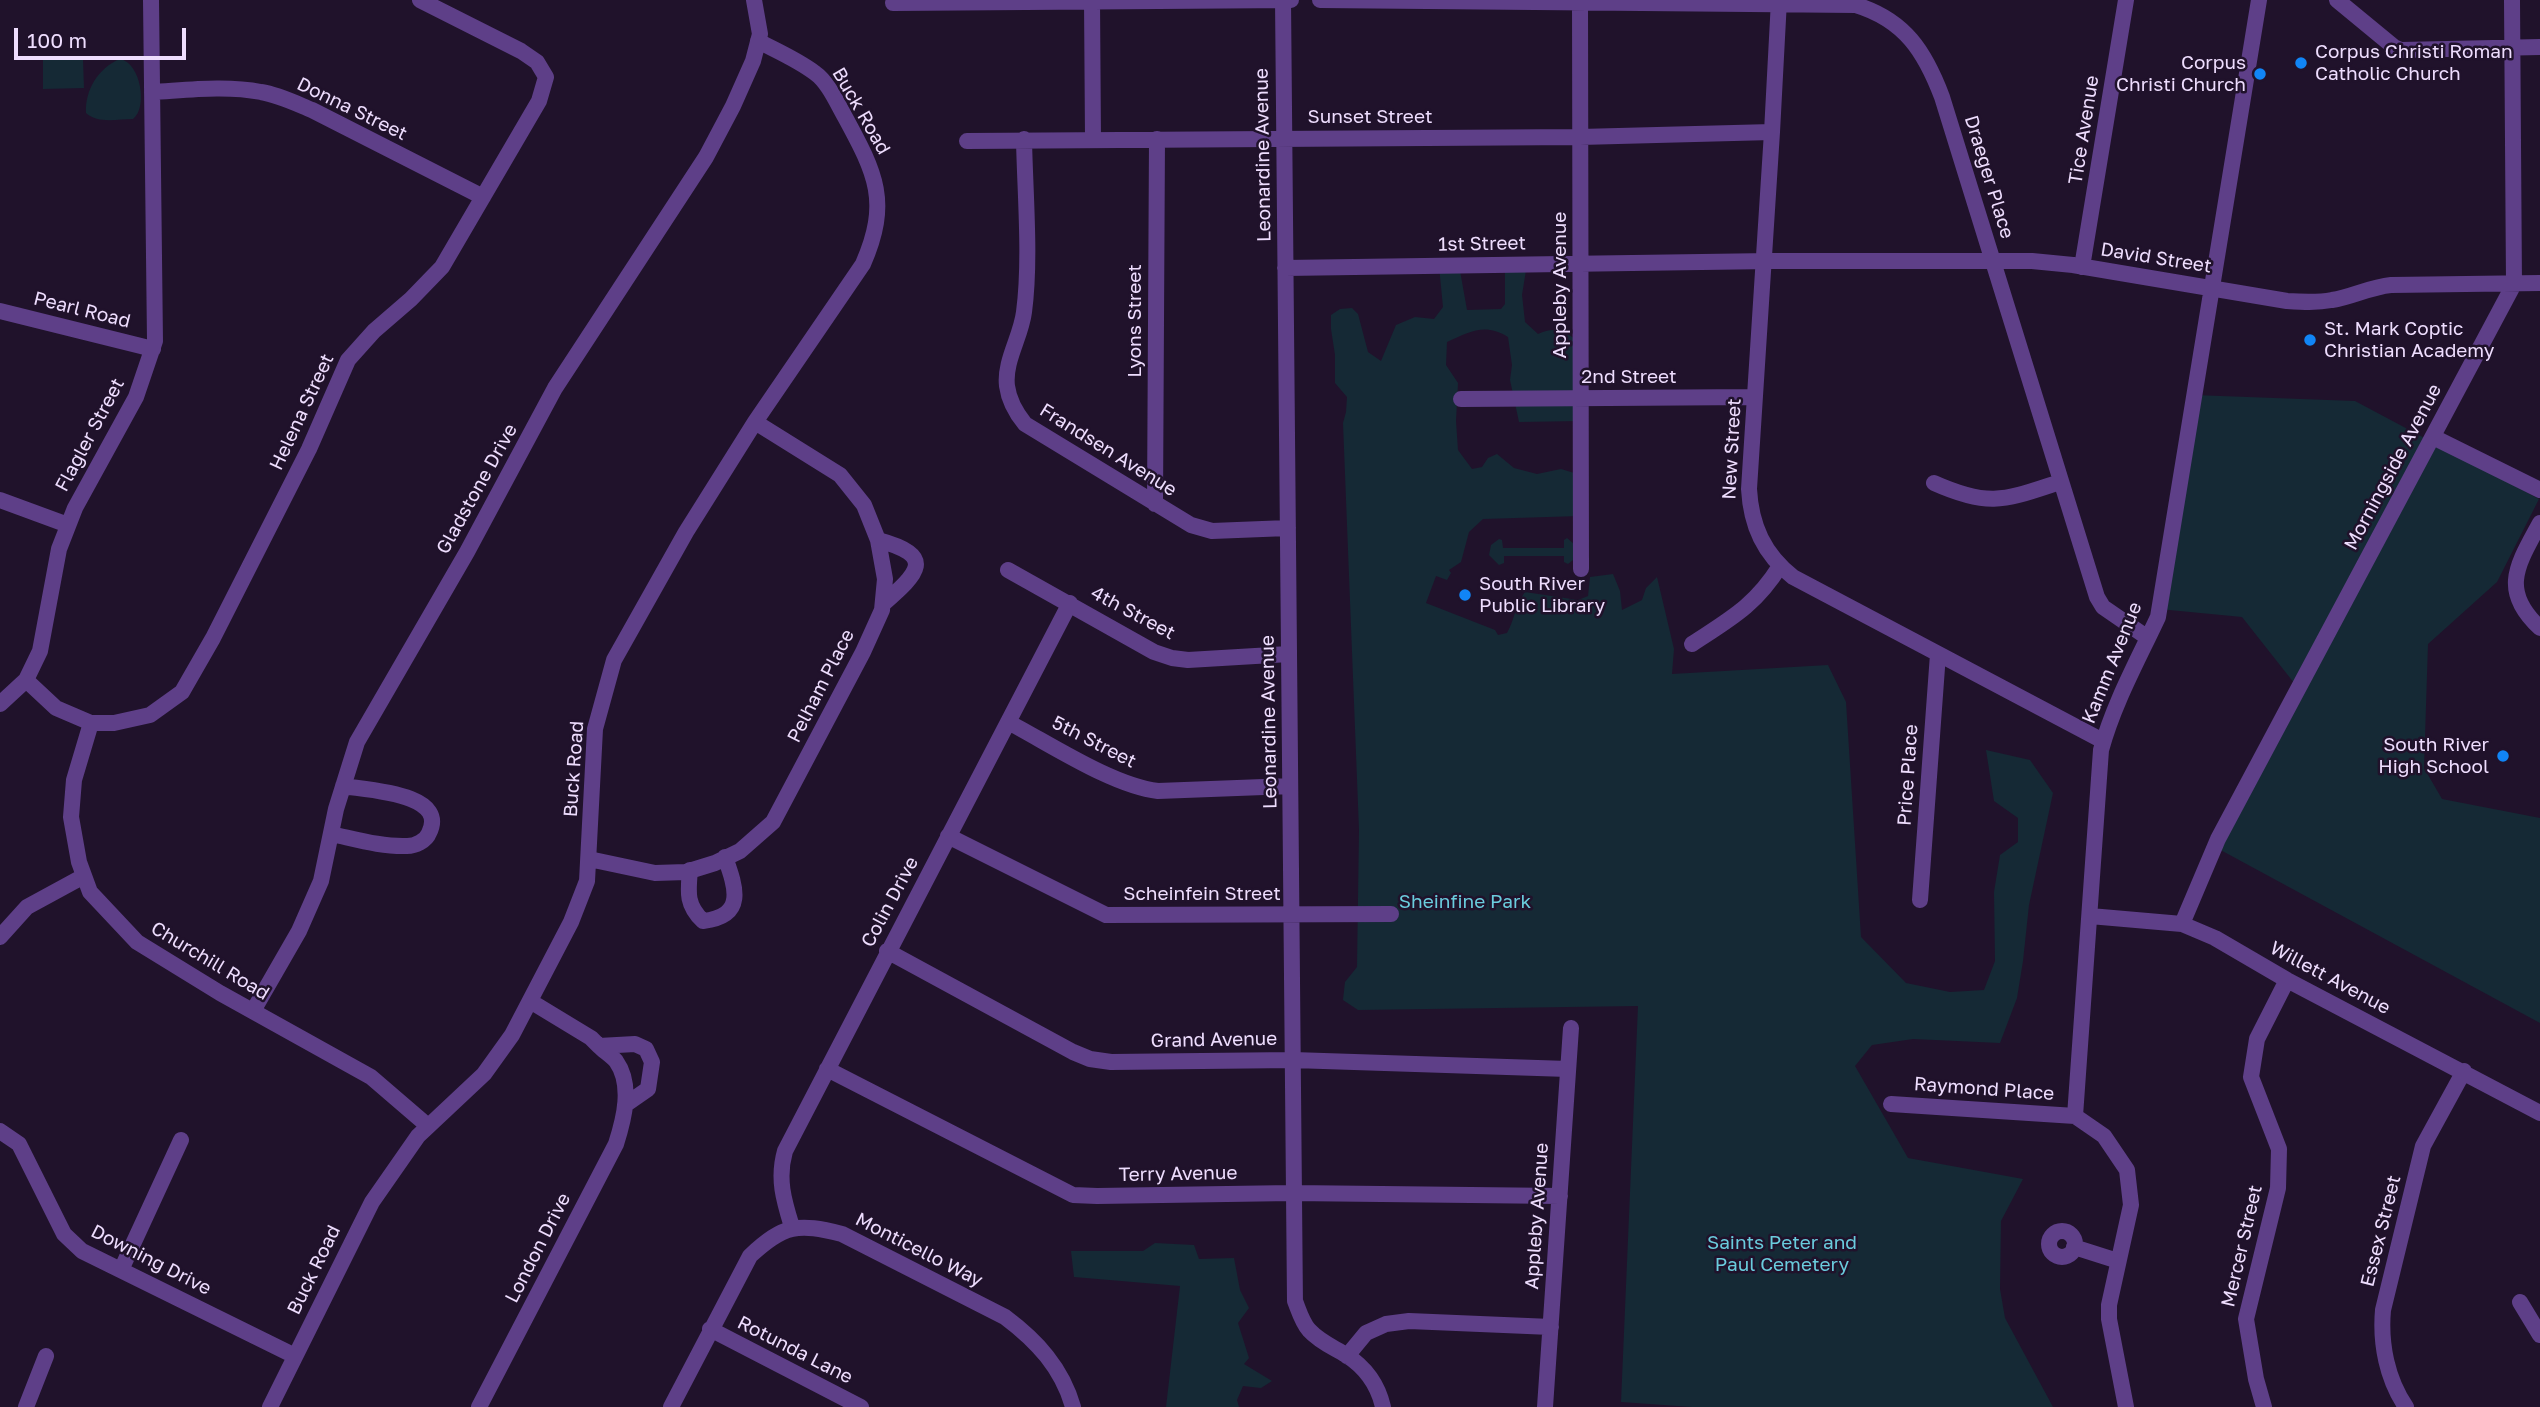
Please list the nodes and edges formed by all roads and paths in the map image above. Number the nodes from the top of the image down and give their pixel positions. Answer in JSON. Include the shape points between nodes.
{"nodes":[{"id":1,"x":151,"y":0,"type":"edge"},
{"id":2,"x":420,"y":0,"type":"edge"},
{"id":3,"x":754,"y":0,"type":"edge"},
{"id":4,"x":1283,"y":0,"type":"edge"},
{"id":5,"x":1294,"y":0,"type":"edge"},
{"id":6,"x":1320,"y":0,"type":"edge"},
{"id":7,"x":1415,"y":0,"type":"edge"},
{"id":8,"x":2126,"y":0,"type":"edge"},
{"id":9,"x":2259,"y":0,"type":"edge"},
{"id":10,"x":2337,"y":0,"type":"edge"},
{"id":11,"x":2512,"y":0,"type":"edge"},
{"id":12,"x":1092,"y":1,"type":"edge"},
{"id":13,"x":1580,"y":1,"type":"edge"},
{"id":14,"x":1779,"y":2,"type":"edge"},
{"id":15,"x":893,"y":3,"type":"dead end"},
{"id":16,"x":758,"y":41,"type":"junction"},
{"id":17,"x":2512,"y":47,"type":"junction"},
{"id":18,"x":2540,"y":47,"type":"edge"},
{"id":19,"x":152,"y":92,"type":"junction"},
{"id":20,"x":1772,"y":132,"type":"junction"},
{"id":21,"x":1580,"y":137,"type":"junction"},
{"id":22,"x":1284,"y":138,"type":"junction"},
{"id":23,"x":1024,"y":139,"type":"junction"},
{"id":24,"x":1093,"y":139,"type":"junction"},
{"id":25,"x":1157,"y":139,"type":"junction"},
{"id":26,"x":967,"y":141,"type":"dead end"},
{"id":27,"x":483,"y":197,"type":"junction"},
{"id":28,"x":1763,"y":261,"type":"junction"},
{"id":29,"x":1994,"y":262,"type":"junction"},
{"id":30,"x":1581,"y":264,"type":"junction"},
{"id":31,"x":2082,"y":267,"type":"junction"},
{"id":32,"x":1286,"y":268,"type":"junction"},
{"id":33,"x":2514,"y":284,"type":"junction"},
{"id":34,"x":2540,"y":284,"type":"edge"},
{"id":35,"x":2211,"y":288,"type":"junction"},
{"id":36,"x":0,"y":311,"type":"edge"},
{"id":37,"x":153,"y":349,"type":"junction"},
{"id":38,"x":1755,"y":397,"type":"junction"},
{"id":39,"x":1581,"y":398,"type":"junction"},
{"id":40,"x":1461,"y":399,"type":"dead end"},
{"id":41,"x":755,"y":422,"type":"junction"},
{"id":42,"x":2433,"y":437,"type":"junction"},
{"id":43,"x":2060,"y":482,"type":"junction"},
{"id":44,"x":1934,"y":483,"type":"dead end"},
{"id":45,"x":2540,"y":490,"type":"edge"},
{"id":46,"x":0,"y":500,"type":"edge"},
{"id":47,"x":1155,"y":504,"type":"junction"},
{"id":48,"x":2540,"y":523,"type":"edge"},
{"id":49,"x":68,"y":525,"type":"junction"},
{"id":50,"x":1288,"y":528,"type":"junction"},
{"id":51,"x":877,"y":540,"type":"junction"},
{"id":52,"x":1780,"y":566,"type":"junction"},
{"id":53,"x":1581,"y":569,"type":"dead end"},
{"id":54,"x":1008,"y":570,"type":"dead end"},
{"id":55,"x":1070,"y":603,"type":"junction"},
{"id":56,"x":883,"y":604,"type":"junction"},
{"id":57,"x":2540,"y":628,"type":"edge"},
{"id":58,"x":2148,"y":638,"type":"junction"},
{"id":59,"x":1692,"y":644,"type":"dead end"},
{"id":60,"x":1289,"y":654,"type":"junction"},
{"id":61,"x":1938,"y":654,"type":"junction"},
{"id":62,"x":26,"y":680,"type":"junction"},
{"id":63,"x":0,"y":704,"type":"edge"},
{"id":64,"x":1008,"y":722,"type":"junction"},
{"id":65,"x":91,"y":723,"type":"junction"},
{"id":66,"x":2103,"y":741,"type":"junction"},
{"id":67,"x":343,"y":786,"type":"junction"},
{"id":68,"x":1290,"y":786,"type":"junction"},
{"id":69,"x":331,"y":834,"type":"junction"},
{"id":70,"x":948,"y":836,"type":"junction"},
{"id":71,"x":726,"y":857,"type":"junction"},
{"id":72,"x":589,"y":859,"type":"junction"},
{"id":73,"x":690,"y":870,"type":"junction"},
{"id":74,"x":84,"y":876,"type":"junction"},
{"id":75,"x":1920,"y":900,"type":"dead end"},
{"id":76,"x":1292,"y":914,"type":"junction"},
{"id":77,"x":1391,"y":914,"type":"dead end"},
{"id":78,"x":2090,"y":916,"type":"junction"},
{"id":79,"x":2182,"y":924,"type":"junction"},
{"id":80,"x":0,"y":937,"type":"edge"},
{"id":81,"x":887,"y":951,"type":"junction"},
{"id":82,"x":2287,"y":980,"type":"junction"},
{"id":83,"x":530,"y":1001,"type":"junction"},
{"id":84,"x":253,"y":1012,"type":"junction"},
{"id":85,"x":1571,"y":1028,"type":"dead end"},
{"id":86,"x":599,"y":1045,"type":"junction"},
{"id":87,"x":1293,"y":1060,"type":"junction"},
{"id":88,"x":827,"y":1069,"type":"junction"},
{"id":89,"x":1568,"y":1069,"type":"junction"},
{"id":90,"x":2464,"y":1071,"type":"junction"},
{"id":91,"x":1891,"y":1104,"type":"dead end"},
{"id":92,"x":625,"y":1105,"type":"junction"},
{"id":93,"x":2540,"y":1113,"type":"edge"},
{"id":94,"x":2075,"y":1116,"type":"junction"},
{"id":95,"x":428,"y":1126,"type":"junction"},
{"id":96,"x":0,"y":1131,"type":"edge"},
{"id":97,"x":181,"y":1140,"type":"dead end"},
{"id":98,"x":1292,"y":1193,"type":"junction"},
{"id":99,"x":1560,"y":1196,"type":"junction"},
{"id":100,"x":792,"y":1227,"type":"junction"},
{"id":101,"x":2074,"y":1247,"type":"dead end"},
{"id":102,"x":2118,"y":1261,"type":"junction"},
{"id":103,"x":121,"y":1270,"type":"junction"},
{"id":104,"x":2521,"y":1303,"type":"dead end"},
{"id":105,"x":1551,"y":1327,"type":"junction"},
{"id":106,"x":710,"y":1329,"type":"junction"},
{"id":107,"x":2540,"y":1335,"type":"edge"},
{"id":108,"x":46,"y":1356,"type":"dead end"},
{"id":109,"x":295,"y":1356,"type":"junction"},
{"id":110,"x":1347,"y":1356,"type":"junction"},
{"id":111,"x":832,"y":1401,"type":"edge"},
{"id":112,"x":26,"y":1407,"type":"edge"},
{"id":113,"x":270,"y":1407,"type":"edge"},
{"id":114,"x":480,"y":1407,"type":"edge"},
{"id":115,"x":671,"y":1407,"type":"edge"},
{"id":116,"x":861,"y":1407,"type":"edge"},
{"id":117,"x":1073,"y":1407,"type":"edge"},
{"id":118,"x":1383,"y":1407,"type":"edge"},
{"id":119,"x":1545,"y":1407,"type":"edge"},
{"id":120,"x":2126,"y":1407,"type":"edge"},
{"id":121,"x":2264,"y":1407,"type":"edge"},
{"id":122,"x":2406,"y":1407,"type":"edge"}],
"edges":[{"from":1,"to":19,"type":"street","name":"Flagler Street"},
{"from":2,"to":27,"type":"street","name":"Helena Street","via":[[521,51],[537,62],[546,77],[538,101]]},
{"from":3,"to":16,"type":"street","name":"Gladstone Drive"},
{"from":4,"to":5,"type":"street"},
{"from":4,"to":12,"type":"street"},
{"from":4,"to":22,"type":"street","name":"Leonardine Avenue"},
{"from":6,"to":7,"type":"street","name":"Draeger Place"},
{"from":7,"to":13,"type":"street","name":"Draeger Place"},
{"from":8,"to":31,"type":"street","name":"Tice Avenue"},
{"from":9,"to":35,"type":"street","name":"Kamm Avenue"},
{"from":10,"to":17,"type":"street","via":[[2401,50]]},
{"from":11,"to":17,"type":"street","name":"Morningside Avenue"},
{"from":12,"to":15,"type":"street"},
{"from":12,"to":24,"type":"street"},
{"from":13,"to":14,"type":"street","name":"Draeger Place"},
{"from":13,"to":21,"type":"street","name":"Appleby Avenue"},
{"from":14,"to":20,"type":"street","name":"New Street"},
{"from":14,"to":29,"type":"street","name":"Draeger Place","via":[[1856,5],[1880,14],[1911,38],[1930,66],[1942,97]]},
{"from":16,"to":41,"type":"street","name":"Buck Road","via":[[817,74],[868,160],[878,192],[877,222],[863,264]]},
{"from":16,"to":67,"type":"street","name":"Gladstone Drive","via":[[753,61],[706,157],[555,388],[357,742]]},
{"from":17,"to":18,"type":"street"},
{"from":17,"to":33,"type":"street","name":"Morningside Avenue"},
{"from":19,"to":27,"type":"street","name":"Donna Street","via":[[235,89],[285,99]]},
{"from":19,"to":37,"type":"street","name":"Flagler Street"},
{"from":20,"to":21,"type":"street","name":"Sunset Street"},
{"from":20,"to":28,"type":"street","name":"New Street"},
{"from":21,"to":22,"type":"street","name":"Sunset Street"},
{"from":21,"to":30,"type":"street","name":"Appleby Avenue"},
{"from":22,"to":25,"type":"street","name":"Sunset Street"},
{"from":22,"to":32,"type":"street","name":"Leonardine Avenue"},
{"from":23,"to":24,"type":"street","name":"Sunset Street"},
{"from":23,"to":26,"type":"street","name":"Sunset Street"},
{"from":23,"to":47,"type":"street","name":"Frandsen Avenue","via":[[1026,287],[1007,385],[1013,409],[1025,424]]},
{"from":24,"to":25,"type":"street","name":"Sunset Street"},
{"from":25,"to":47,"type":"street","name":"Lyons Street"},
{"from":27,"to":65,"type":"street","name":"Helena Street","via":[[442,267],[348,359],[309,449],[182,692],[150,715]]},
{"from":28,"to":29,"type":"street","name":"David Street"},
{"from":28,"to":30,"type":"street","name":"1st Street"},
{"from":28,"to":38,"type":"street","name":"New Street"},
{"from":29,"to":31,"type":"street","name":"David Street"},
{"from":29,"to":43,"type":"street","name":"Draeger Place"},
{"from":30,"to":32,"type":"street","name":"1st Street"},
{"from":30,"to":39,"type":"street","name":"Appleby Avenue"},
{"from":31,"to":35,"type":"street","name":"David Street"},
{"from":32,"to":50,"type":"street","name":"Leonardine Avenue"},
{"from":33,"to":34,"type":"street","name":"David Street"},
{"from":33,"to":35,"type":"street","name":"David Street","via":[[2391,285],[2310,302]]},
{"from":33,"to":42,"type":"street","name":"Morningside Avenue"},
{"from":35,"to":58,"type":"street","name":"Kamm Avenue","via":[[2158,617]]},
{"from":36,"to":37,"type":"street","name":"Pearl Road"},
{"from":37,"to":49,"type":"street","name":"Flagler Street","via":[[136,397]]},
{"from":38,"to":39,"type":"street","name":"2nd Street"},
{"from":38,"to":52,"type":"street","name":"New Street","via":[[1750,508],[1758,535]]},
{"from":39,"to":40,"type":"street","name":"2nd Street"},
{"from":39,"to":53,"type":"street","name":"Appleby Avenue"},
{"from":41,"to":51,"type":"street","name":"Pelham Place","via":[[840,475],[864,505]]},
{"from":41,"to":72,"type":"street","name":"Buck Road","via":[[614,660],[595,729]]},
{"from":42,"to":45,"type":"street"},
{"from":42,"to":79,"type":"street","name":"Morningside Avenue","via":[[2218,839]]},
{"from":43,"to":44,"type":"street","via":[[2009,499],[1978,499]]},
{"from":43,"to":58,"type":"street","name":"Draeger Place","via":[[2097,597],[2103,607]]},
{"from":46,"to":49,"type":"street"},
{"from":47,"to":50,"type":"street","name":"Frandsen Avenue","via":[[1191,525],[1212,531]]},
{"from":48,"to":57,"type":"street","via":[[2516,571],[2515,583],[2517,597]]},
{"from":49,"to":62,"type":"street","name":"Flagler Street","via":[[59,549],[40,651]]},
{"from":50,"to":60,"type":"street","name":"Leonardine Avenue"},
{"from":51,"to":56,"type":"street","name":"Pelham Place","via":[[885,579]]},
{"from":51,"to":56,"type":"street","via":[[902,546],[916,562],[910,580]]},
{"from":52,"to":59,"type":"street","via":[[1752,603]]},
{"from":52,"to":61,"type":"street","name":"New Street","via":[[1804,584]]},
{"from":54,"to":55,"type":"street","name":"4th Street"},
{"from":55,"to":60,"type":"street","name":"4th Street","via":[[1172,658]]},
{"from":55,"to":64,"type":"street","name":"Colin Drive"},
{"from":56,"to":71,"type":"street","name":"Pelham Place","via":[[863,652],[773,822]]},
{"from":58,"to":66,"type":"street","name":"Kamm Avenue","via":[[2110,716]]},
{"from":60,"to":68,"type":"street","name":"Leonardine Avenue"},
{"from":61,"to":66,"type":"street","name":"New Street"},
{"from":61,"to":75,"type":"street","name":"Price Place"},
{"from":62,"to":63,"type":"street","name":"Flagler Street"},
{"from":62,"to":65,"type":"street","name":"Helena Street","via":[[56,708]]},
{"from":64,"to":68,"type":"street","name":"5th Street","via":[[1142,789]]},
{"from":64,"to":70,"type":"street","name":"Colin Drive"},
{"from":65,"to":74,"type":"street","name":"Churchill Road","via":[[74,780],[71,817]]},
{"from":66,"to":78,"type":"street","name":"Kamm Avenue"},
{"from":67,"to":69,"type":"street","name":"Gladstone Drive"},
{"from":67,"to":69,"type":"street","via":[[419,802],[432,816],[432,827],[427,838],[408,846]]},
{"from":68,"to":76,"type":"street","name":"Leonardine Avenue"},
{"from":69,"to":84,"type":"street","name":"Gladstone Drive","via":[[321,881],[299,931]]},
{"from":70,"to":76,"type":"street","name":"Scheinfein Street","via":[[1106,915]]},
{"from":70,"to":81,"type":"street","name":"Colin Drive"},
{"from":71,"to":73,"type":"street","name":"Pelham Place"},
{"from":71,"to":73,"type":"street","via":[[735,886],[733,906],[715,919],[703,921],[687,899]]},
{"from":72,"to":73,"type":"street","name":"Pelham Place","via":[[655,873]]},
{"from":72,"to":83,"type":"street","name":"Buck Road","via":[[587,881],[571,922]]},
{"from":74,"to":80,"type":"street","via":[[27,907]]},
{"from":74,"to":84,"type":"street","name":"Churchill Road","via":[[90,892],[137,942]]},
{"from":76,"to":77,"type":"street","name":"Scheinfein Street"},
{"from":76,"to":87,"type":"street","name":"Leonardine Avenue"},
{"from":78,"to":79,"type":"street","name":"Willett Avenue"},
{"from":78,"to":94,"type":"street","name":"Kamm Avenue"},
{"from":79,"to":82,"type":"street","name":"Willett Avenue"},
{"from":81,"to":87,"type":"street","name":"Grand Avenue","via":[[1090,1059]]},
{"from":81,"to":88,"type":"street","name":"Colin Drive"},
{"from":82,"to":90,"type":"street","name":"Willett Avenue"},
{"from":82,"to":121,"type":"street","name":"Mercer Street","via":[[2257,1039],[2251,1077],[2279,1149],[2278,1188],[2246,1319]]},
{"from":83,"to":86,"type":"street","name":"London Drive"},
{"from":83,"to":95,"type":"street","name":"Buck Road","via":[[484,1074]]},
{"from":84,"to":95,"type":"street","name":"Churchill Road","via":[[371,1077]]},
{"from":85,"to":89,"type":"street","name":"Appleby Avenue"},
{"from":86,"to":92,"type":"street","name":"London Drive","via":[[617,1063]]},
{"from":86,"to":92,"type":"street","via":[[635,1044],[646,1049],[652,1062],[648,1089]]},
{"from":87,"to":89,"type":"street","name":"Grand Avenue"},
{"from":87,"to":98,"type":"street","name":"Leonardine Avenue"},
{"from":88,"to":98,"type":"street","name":"Terry Avenue","via":[[1073,1195]]},
{"from":88,"to":100,"type":"street","name":"Colin Drive","via":[[781,1166],[780,1184]]},
{"from":89,"to":99,"type":"street","name":"Appleby Avenue"},
{"from":90,"to":93,"type":"street","name":"Willett Avenue"},
{"from":90,"to":122,"type":"street","name":"Essex Street","via":[[2423,1146],[2383,1310],[2388,1366]]},
{"from":91,"to":94,"type":"street","name":"Raymond Place"},
{"from":92,"to":114,"type":"street","name":"London Drive","via":[[616,1144]]},
{"from":94,"to":102,"type":"street","via":[[2104,1136],[2127,1170],[2131,1205]]},
{"from":95,"to":109,"type":"street","name":"Buck Road","via":[[372,1202]]},
{"from":96,"to":103,"type":"street","name":"Downing Drive","via":[[19,1144],[65,1234],[82,1251]]},
{"from":97,"to":103,"type":"street"},
{"from":98,"to":99,"type":"street","name":"Terry Avenue"},
{"from":98,"to":110,"type":"street","name":"Leonardine Avenue","via":[[1295,1301],[1311,1332]]},
{"from":99,"to":105,"type":"street","name":"Appleby Avenue"},
{"from":100,"to":106,"type":"street","via":[[768,1238],[750,1256]]},
{"from":100,"to":117,"type":"street","name":"Monticello Way","via":[[842,1234],[1005,1317],[1045,1352],[1061,1375]]},
{"from":101,"to":102,"type":"street"},
{"from":102,"to":120,"type":"street","via":[[2109,1319]]},
{"from":103,"to":109,"type":"street","name":"Downing Drive"},
{"from":104,"to":107,"type":"street"},
{"from":105,"to":110,"type":"street","via":[[1386,1324],[1366,1333]]},
{"from":105,"to":119,"type":"street","name":"Appleby Avenue"},
{"from":106,"to":111,"type":"street","name":"Rotunda Lane"},
{"from":106,"to":115,"type":"street"},
{"from":108,"to":112,"type":"street"},
{"from":109,"to":113,"type":"street","name":"Buck Road"},
{"from":110,"to":118,"type":"street","name":"Leonardine Avenue","via":[[1369,1375]]},
{"from":111,"to":116,"type":"street","name":"Rotunda Lane"}]}
